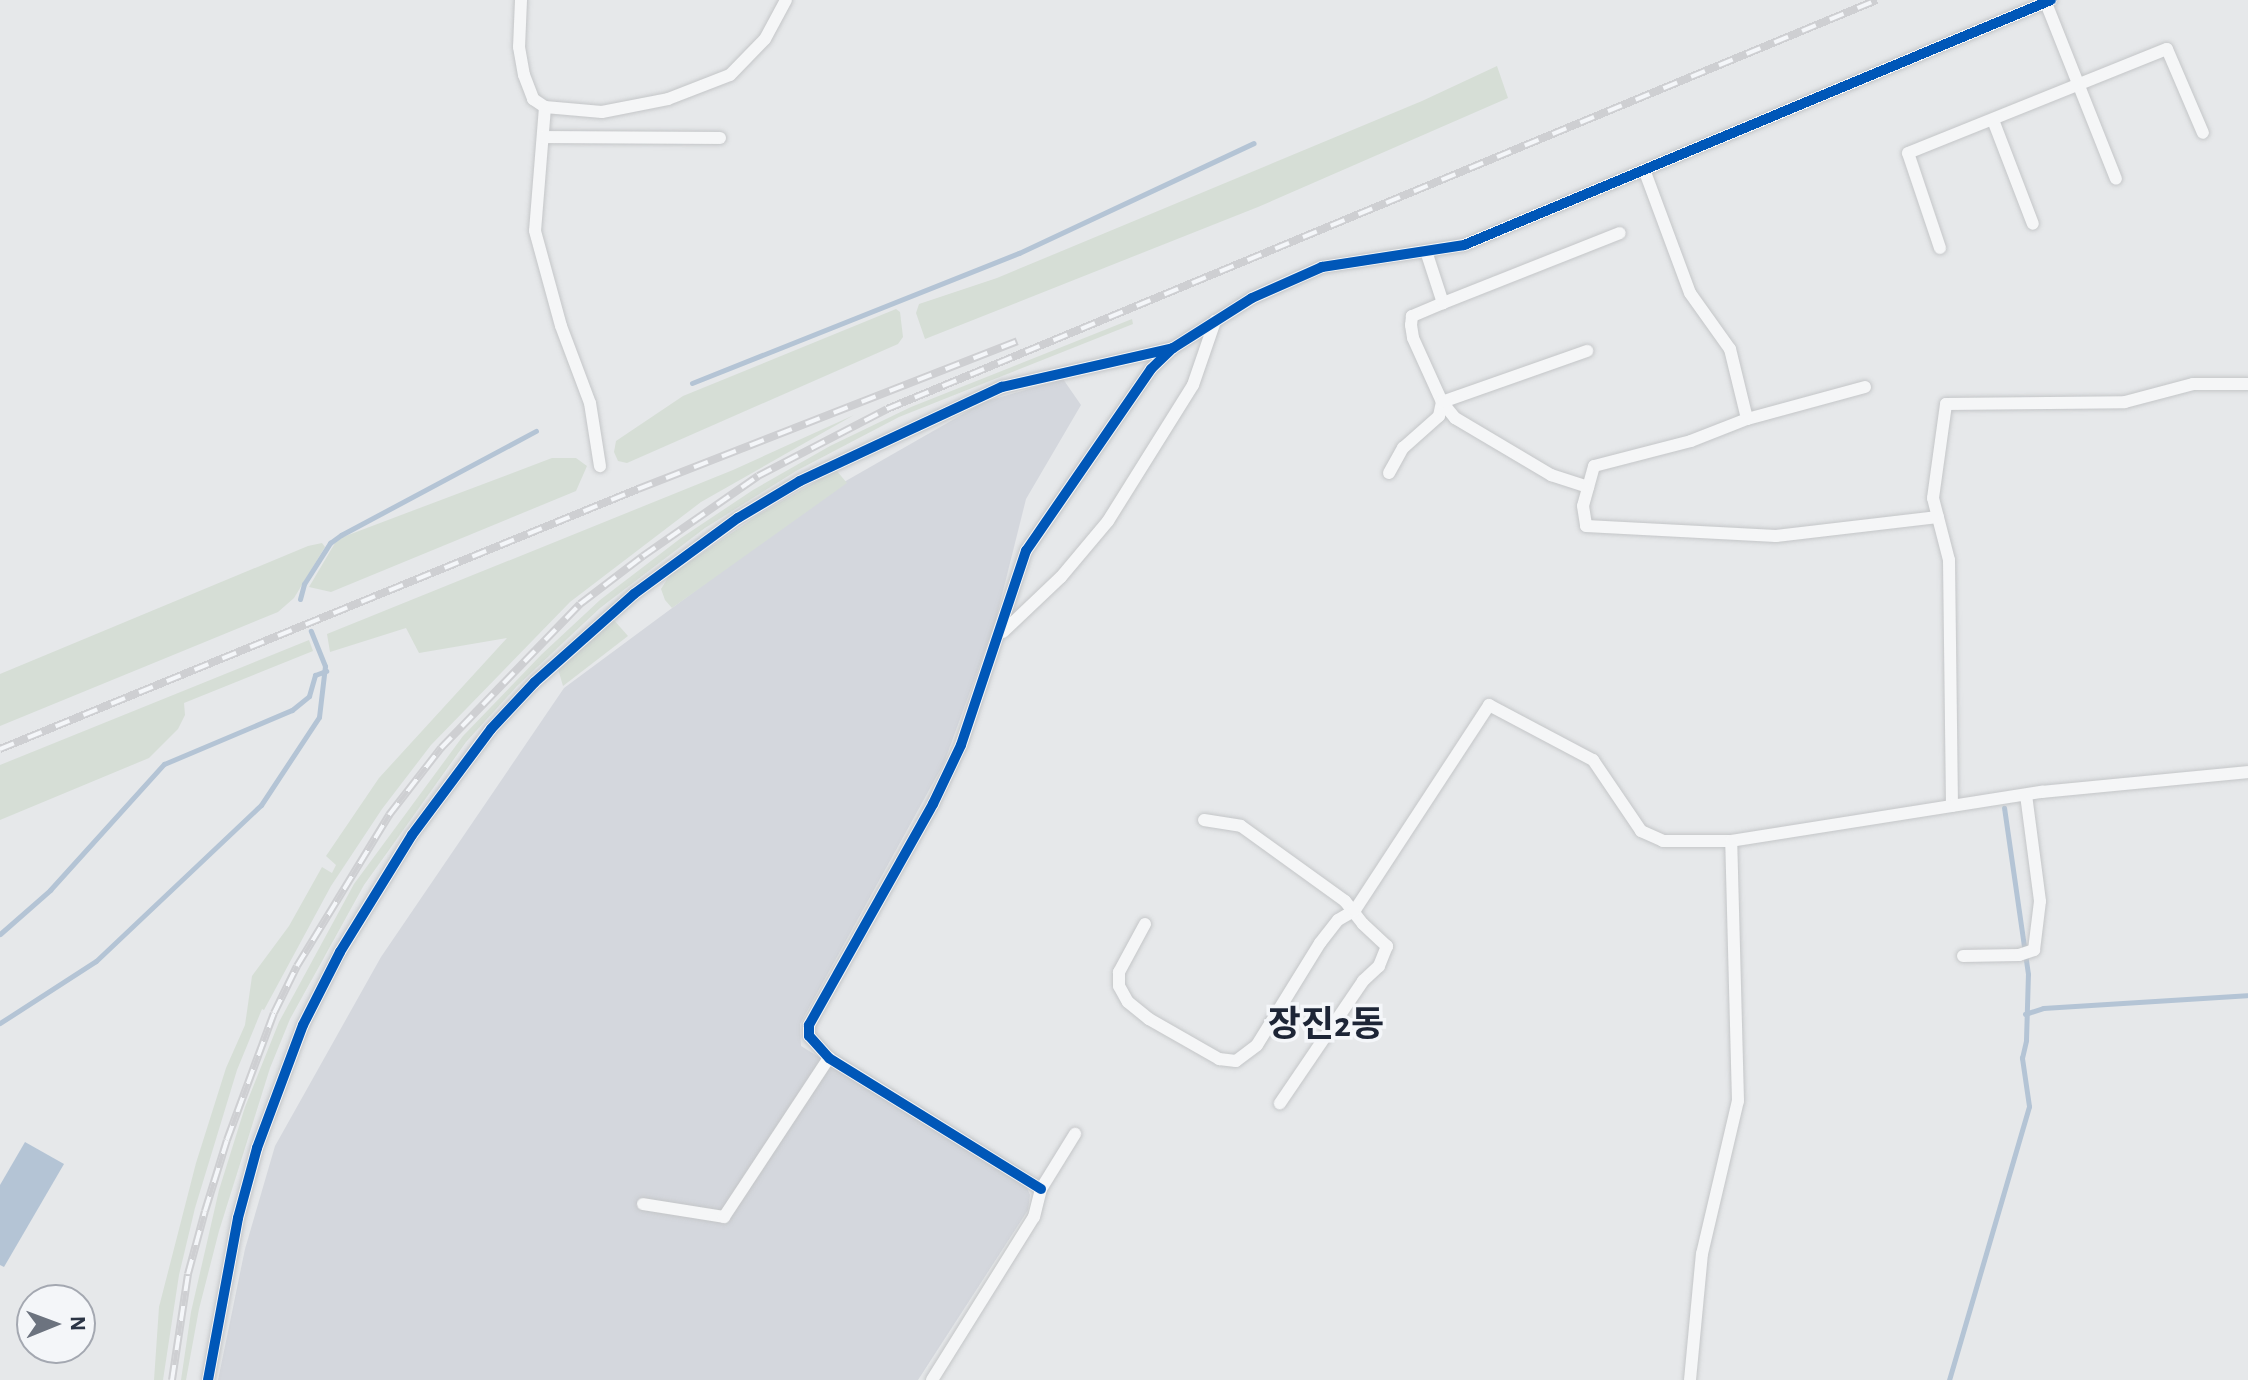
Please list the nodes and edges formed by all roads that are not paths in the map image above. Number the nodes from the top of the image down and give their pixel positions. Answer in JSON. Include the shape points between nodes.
{"nodes":[{"id":1,"x":521,"y":0,"type":"edge"},
{"id":2,"x":786,"y":0,"type":"edge"},
{"id":3,"x":2048,"y":1,"type":"edge"},
{"id":4,"x":2078,"y":85,"type":"junction"},
{"id":5,"x":545,"y":107,"type":"junction"},
{"id":6,"x":1993,"y":120,"type":"junction"},
{"id":7,"x":2203,"y":133,"type":"dead end"},
{"id":8,"x":543,"y":137,"type":"junction"},
{"id":9,"x":720,"y":138,"type":"dead end"},
{"id":10,"x":1645,"y":172,"type":"junction"},
{"id":11,"x":2116,"y":179,"type":"dead end"},
{"id":12,"x":2033,"y":224,"type":"dead end"},
{"id":13,"x":1620,"y":233,"type":"dead end"},
{"id":14,"x":1940,"y":248,"type":"dead end"},
{"id":15,"x":1426,"y":251,"type":"junction"},
{"id":16,"x":1443,"y":303,"type":"junction"},
{"id":17,"x":1215,"y":321,"type":"junction"},
{"id":18,"x":1173,"y":348,"type":"junction"},
{"id":19,"x":1587,"y":351,"type":"dead end"},
{"id":20,"x":2248,"y":384,"type":"edge"},
{"id":21,"x":1865,"y":387,"type":"dead end"},
{"id":22,"x":1442,"y":402,"type":"junction"},
{"id":23,"x":1747,"y":419,"type":"junction"},
{"id":24,"x":600,"y":466,"type":"dead end"},
{"id":25,"x":1389,"y":473,"type":"dead end"},
{"id":26,"x":1588,"y":487,"type":"junction"},
{"id":27,"x":1938,"y":517,"type":"junction"},
{"id":28,"x":1000,"y":634,"type":"junction"},
{"id":29,"x":2248,"y":772,"type":"edge"},
{"id":30,"x":2026,"y":795,"type":"junction"},
{"id":31,"x":1952,"y":806,"type":"junction"},
{"id":32,"x":1204,"y":820,"type":"dead end"},
{"id":33,"x":1731,"y":841,"type":"junction"},
{"id":34,"x":1355,"y":910,"type":"junction"},
{"id":35,"x":1145,"y":924,"type":"dead end"},
{"id":36,"x":1963,"y":956,"type":"dead end"},
{"id":37,"x":829,"y":1058,"type":"junction"},
{"id":38,"x":1280,"y":1103,"type":"dead end"},
{"id":39,"x":1075,"y":1134,"type":"dead end"},
{"id":40,"x":1041,"y":1189,"type":"junction"},
{"id":41,"x":643,"y":1204,"type":"dead end"},
{"id":42,"x":208,"y":1380,"type":"edge"},
{"id":43,"x":932,"y":1380,"type":"edge"},
{"id":44,"x":1690,"y":1380,"type":"edge"}],
"edges":[{"from":1,"to":5,"type":"street","via":[[524,75],[533,99]]},
{"from":2,"to":5,"type":"street","via":[[765,39],[730,75],[668,99],[602,112]]},
{"from":3,"to":4,"type":"street"},
{"from":3,"to":10,"type":"street"},
{"from":4,"to":6,"type":"street"},
{"from":4,"to":7,"type":"street","via":[[2167,49]]},
{"from":4,"to":11,"type":"street"},
{"from":5,"to":8,"type":"street"},
{"from":6,"to":12,"type":"street"},
{"from":6,"to":14,"type":"street","via":[[1908,153]]},
{"from":8,"to":9,"type":"street"},
{"from":8,"to":24,"type":"street","via":[[535,231],[561,326],[590,403]]},
{"from":10,"to":15,"type":"street","via":[[1464,245]]},
{"from":10,"to":23,"type":"street","via":[[1690,293],[1730,349]]},
{"from":13,"to":16,"type":"street"},
{"from":15,"to":16,"type":"street"},
{"from":15,"to":17,"type":"street","via":[[1322,267]]},
{"from":16,"to":22,"type":"street","via":[[1412,316],[1411,325]]},
{"from":17,"to":18,"type":"street"},
{"from":17,"to":28,"type":"street","via":[[1193,385],[1108,521],[1061,577]]},
{"from":18,"to":28,"type":"street","via":[[1151,369],[1026,551]]},
{"from":18,"to":42,"type":"street","via":[[1002,387],[800,481],[738,518],[634,594],[491,729],[412,835],[340,952],[303,1025],[257,1148],[238,1218]]},
{"from":19,"to":22,"type":"street"},
{"from":20,"to":27,"type":"street","via":[[2193,384],[2125,402],[1946,404],[1933,498]]},
{"from":21,"to":23,"type":"street"},
{"from":22,"to":25,"type":"street","via":[[1439,416],[1403,448]]},
{"from":22,"to":26,"type":"street","via":[[1455,418],[1551,475]]},
{"from":23,"to":26,"type":"street","via":[[1691,441],[1594,466]]},
{"from":26,"to":27,"type":"street","via":[[1583,506],[1586,526],[1606,529],[1776,536]]},
{"from":27,"to":31,"type":"street","via":[[1949,560]]},
{"from":28,"to":37,"type":"street","via":[[961,745],[933,804],[809,1025],[809,1036]]},
{"from":29,"to":30,"type":"street"},
{"from":30,"to":31,"type":"street"},
{"from":30,"to":36,"type":"street","via":[[2040,901],[2034,950]]},
{"from":31,"to":33,"type":"street"},
{"from":32,"to":34,"type":"street","via":[[1241,826]]},
{"from":33,"to":34,"type":"street","via":[[1663,841],[1641,831],[1593,760],[1489,705]]},
{"from":33,"to":44,"type":"street","via":[[1738,1101],[1702,1254]]},
{"from":34,"to":35,"type":"street","via":[[1338,920],[1257,1045],[1236,1061],[1219,1059],[1128,1002],[1119,986],[1119,972]]},
{"from":34,"to":38,"type":"street","via":[[1387,946]]},
{"from":37,"to":40,"type":"street"},
{"from":37,"to":41,"type":"street","via":[[724,1217]]},
{"from":39,"to":40,"type":"street"},
{"from":40,"to":43,"type":"street","via":[[1034,1217]]}]}
